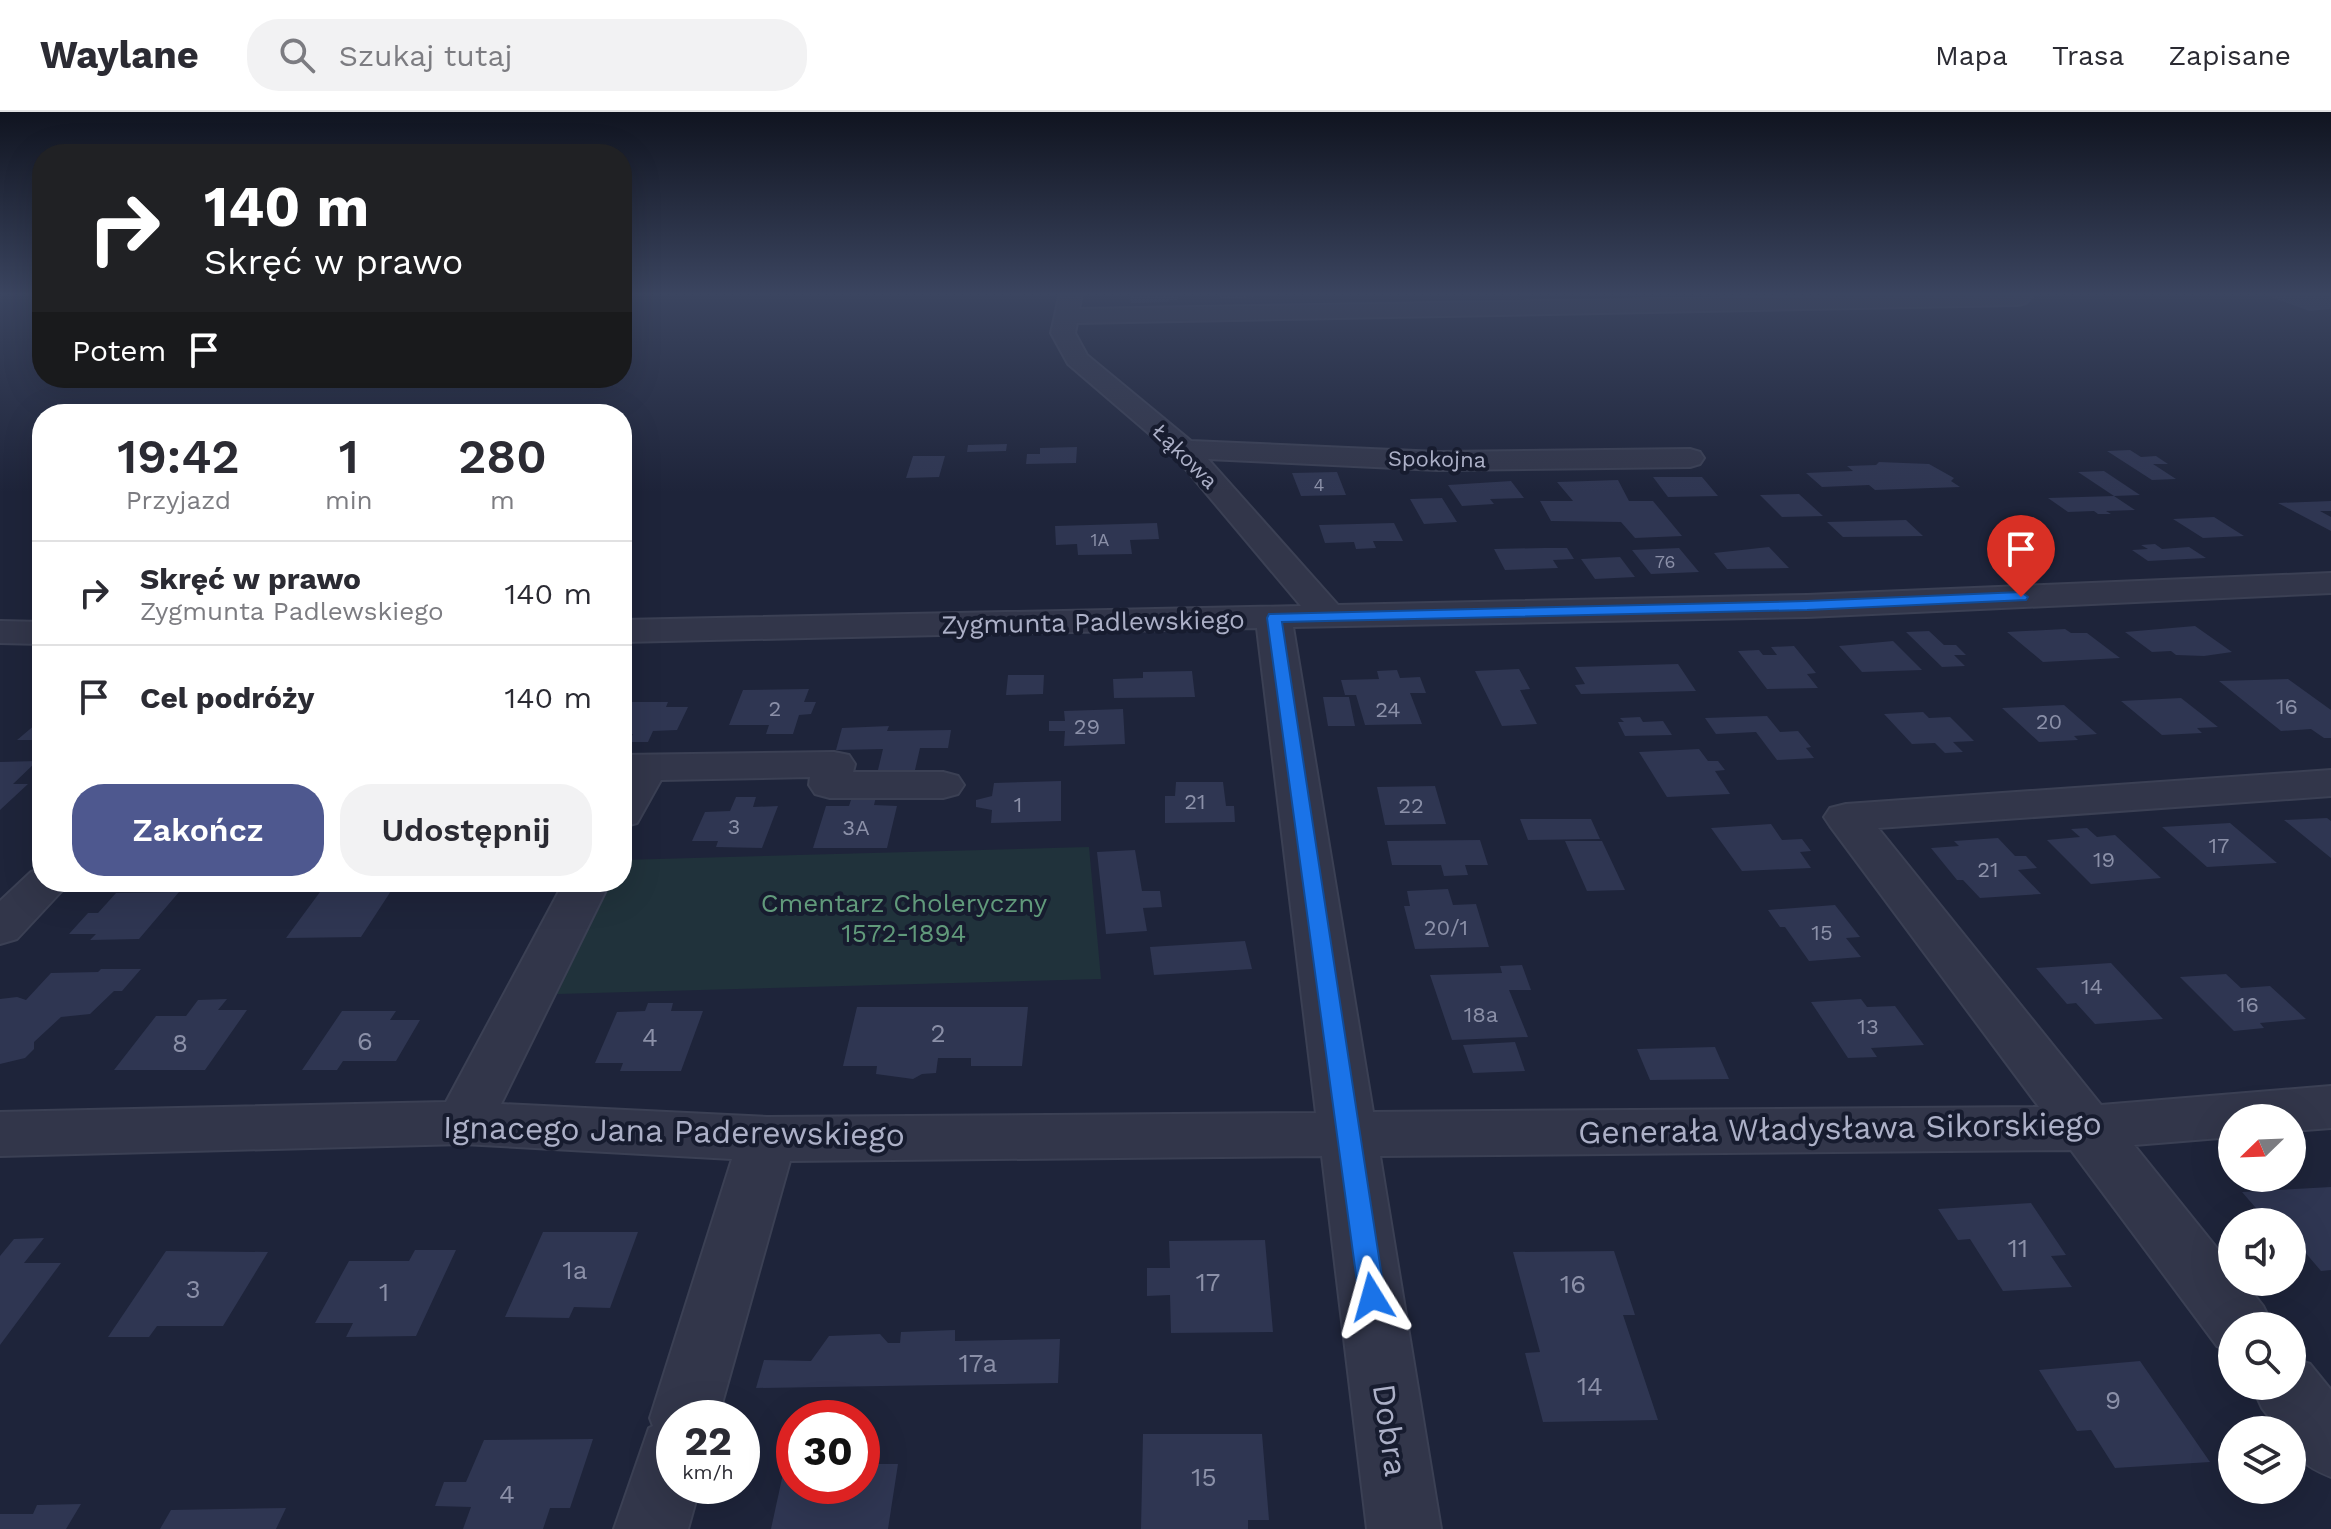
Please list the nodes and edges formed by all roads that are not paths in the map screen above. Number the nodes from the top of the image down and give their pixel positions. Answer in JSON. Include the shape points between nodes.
{"nodes":[{"id":1,"x":1077,"y":359,"type":"edge"},
{"id":2,"x":1184,"y":449,"type":"junction"},
{"id":3,"x":1690,"y":458,"type":"dead end"},
{"id":4,"x":2331,"y":583,"type":"edge"},
{"id":5,"x":1328,"y":616,"type":"junction"},
{"id":6,"x":1274,"y":618,"type":"junction"},
{"id":7,"x":632,"y":631,"type":"edge"},
{"id":8,"x":0,"y":632,"type":"edge"},
{"id":9,"x":32,"y":633,"type":"edge"},
{"id":10,"x":634,"y":768,"type":"edge"},
{"id":11,"x":2331,"y":783,"type":"edge"},
{"id":12,"x":943,"y":785,"type":"dead end"},
{"id":13,"x":37,"y":892,"type":"edge"},
{"id":14,"x":582,"y":892,"type":"edge"},
{"id":15,"x":0,"y":928,"type":"edge"},
{"id":16,"x":2331,"y":1107,"type":"edge"},
{"id":17,"x":463,"y":1123,"type":"junction"},
{"id":18,"x":2086,"y":1128,"type":"junction"},
{"id":19,"x":1349,"y":1132,"type":"junction"},
{"id":20,"x":0,"y":1134,"type":"edge"},
{"id":21,"x":767,"y":1139,"type":"junction"},
{"id":22,"x":2229,"y":1312,"type":"edge"},
{"id":23,"x":689,"y":1400,"type":"edge"},
{"id":24,"x":2297,"y":1400,"type":"edge"},
{"id":25,"x":2331,"y":1444,"type":"edge"},
{"id":26,"x":658,"y":1504,"type":"edge"},
{"id":27,"x":651,"y":1529,"type":"edge"},
{"id":28,"x":1404,"y":1529,"type":"edge"}],
"edges":[{"from":1,"to":2,"type":"street","name":"Łąkowa"},
{"from":2,"to":3,"type":"street","name":"Spokojna","via":[[1438,461]]},
{"from":2,"to":5,"type":"street","name":"Łąkowa"},
{"from":4,"to":5,"type":"street","name":"Zygmunta Padlewskiego","via":[[1807,606]]},
{"from":5,"to":6,"type":"street","name":"Zygmunta Padlewskiego"},
{"from":6,"to":7,"type":"street","name":"Zygmunta Padlewskiego"},
{"from":6,"to":19,"type":"street","name":"Dobra"},
{"from":8,"to":9,"type":"street"},
{"from":10,"to":12,"type":"street","via":[[834,764],[830,785]]},
{"from":11,"to":18,"type":"street","via":[[1846,817]]},
{"from":13,"to":15,"type":"street"},
{"from":14,"to":17,"type":"street"},
{"from":16,"to":18,"type":"street","name":"Generała Władysława Sikorskiego"},
{"from":17,"to":20,"type":"street","name":"Ignacego Jana Paderewskiego"},
{"from":17,"to":21,"type":"street","name":"Ignacego Jana Paderewskiego"},
{"from":18,"to":19,"type":"street","name":"Generała Władysława Sikorskiego"},
{"from":18,"to":22,"type":"street"},
{"from":19,"to":21,"type":"street","name":"Ignacego Jana Paderewskiego"},
{"from":19,"to":28,"type":"street","name":"Dobra"},
{"from":21,"to":23,"type":"street"},
{"from":24,"to":25,"type":"street"},
{"from":26,"to":27,"type":"street"}]}
